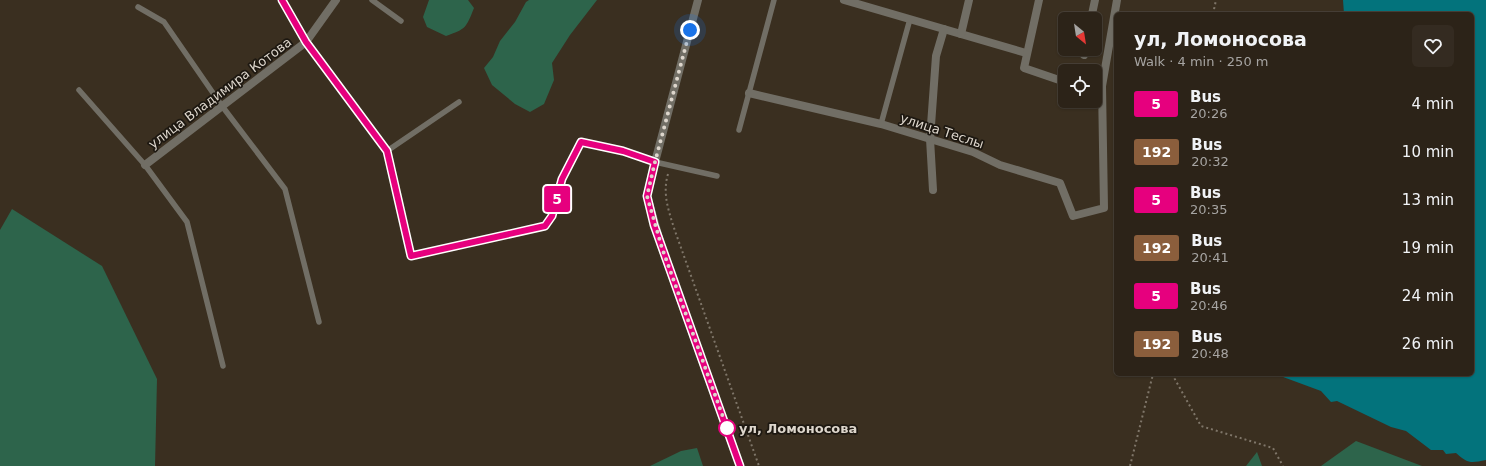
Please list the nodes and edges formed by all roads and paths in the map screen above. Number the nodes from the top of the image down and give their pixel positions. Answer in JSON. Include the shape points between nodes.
{"nodes":[{"id":1,"x":282,"y":0,"type":"edge"},
{"id":2,"x":336,"y":0,"type":"edge"},
{"id":3,"x":372,"y":0,"type":"edge"},
{"id":4,"x":698,"y":0,"type":"edge"},
{"id":5,"x":774,"y":0,"type":"edge"},
{"id":6,"x":844,"y":0,"type":"edge"},
{"id":7,"x":969,"y":0,"type":"edge"},
{"id":8,"x":1039,"y":0,"type":"edge"},
{"id":9,"x":1095,"y":0,"type":"edge"},
{"id":10,"x":1117,"y":0,"type":"edge"},
{"id":11,"x":1216,"y":0,"type":"edge"},
{"id":12,"x":138,"y":7,"type":"dead end"},
{"id":13,"x":1092,"y":12,"type":"edge"},
{"id":14,"x":1114,"y":12,"type":"edge"},
{"id":15,"x":1213,"y":12,"type":"edge"},
{"id":16,"x":1114,"y":14,"type":"edge"},
{"id":17,"x":910,"y":19,"type":"junction"},
{"id":18,"x":401,"y":21,"type":"dead end"},
{"id":19,"x":944,"y":29,"type":"junction"},
{"id":20,"x":961,"y":34,"type":"junction"},
{"id":21,"x":306,"y":42,"type":"junction"},
{"id":22,"x":1026,"y":53,"type":"junction"},
{"id":23,"x":1102,"y":68,"type":"edge"},
{"id":24,"x":1058,"y":80,"type":"edge"},
{"id":25,"x":79,"y":90,"type":"dead end"},
{"id":26,"x":749,"y":93,"type":"junction"},
{"id":27,"x":458,"y":102,"type":"dead end"},
{"id":28,"x":222,"y":106,"type":"junction"},
{"id":29,"x":1099,"y":108,"type":"edge"},
{"id":30,"x":881,"y":124,"type":"junction"},
{"id":31,"x":739,"y":130,"type":"dead end"},
{"id":32,"x":930,"y":139,"type":"junction"},
{"id":33,"x":387,"y":151,"type":"junction"},
{"id":34,"x":655,"y":162,"type":"junction"},
{"id":35,"x":145,"y":165,"type":"junction"},
{"id":36,"x":670,"y":165,"type":"junction"},
{"id":37,"x":716,"y":176,"type":"dead end"},
{"id":38,"x":933,"y":190,"type":"dead end"},
{"id":39,"x":320,"y":322,"type":"dead end"},
{"id":40,"x":224,"y":366,"type":"dead end"},
{"id":41,"x":1152,"y":376,"type":"edge"},
{"id":42,"x":1173,"y":376,"type":"edge"},
{"id":43,"x":740,"y":466,"type":"edge"},
{"id":44,"x":759,"y":466,"type":"edge"},
{"id":45,"x":1130,"y":466,"type":"edge"},
{"id":46,"x":1283,"y":466,"type":"edge"}],
"edges":[{"from":1,"to":21,"type":"lane"},
{"from":2,"to":21,"type":"street","name":"улица Владимира Котова"},
{"from":3,"to":18,"type":"lane"},
{"from":4,"to":34,"type":"street"},
{"from":5,"to":26,"type":"lane"},
{"from":6,"to":17,"type":"street"},
{"from":7,"to":20,"type":"street"},
{"from":8,"to":22,"type":"street"},
{"from":9,"to":13,"type":"street"},
{"from":10,"to":14,"type":"street"},
{"from":11,"to":15,"type":"path"},
{"from":12,"to":28,"type":"lane","via":[[164,22]]},
{"from":16,"to":23,"type":"street"},
{"from":17,"to":19,"type":"street"},
{"from":17,"to":30,"type":"lane"},
{"from":19,"to":20,"type":"street"},
{"from":19,"to":32,"type":"street","via":[[936,56]]},
{"from":20,"to":22,"type":"street"},
{"from":21,"to":28,"type":"street","name":"улица Владимира Котова"},
{"from":21,"to":33,"type":"lane"},
{"from":22,"to":24,"type":"street","via":[[1024,68]]},
{"from":25,"to":35,"type":"lane"},
{"from":26,"to":30,"type":"street","name":"улица Теслы"},
{"from":26,"to":31,"type":"lane"},
{"from":27,"to":33,"type":"lane"},
{"from":28,"to":35,"type":"street","name":"улица Владимира Котова"},
{"from":28,"to":39,"type":"lane","via":[[284,189]]},
{"from":29,"to":32,"type":"street","name":"улица Теслы","via":[[1104,208],[1073,216],[1060,183],[1000,165],[973,152]]},
{"from":30,"to":32,"type":"street","name":"улица Теслы"},
{"from":32,"to":38,"type":"street"},
{"from":33,"to":34,"type":"lane","via":[[411,256],[545,226],[552,216],[562,179],[581,142],[623,151]]},
{"from":34,"to":36,"type":"lane"},
{"from":34,"to":43,"type":"street","via":[[647,196],[654,225]]},
{"from":35,"to":40,"type":"lane","via":[[187,222]]},
{"from":36,"to":37,"type":"lane"},
{"from":36,"to":44,"type":"path","via":[[665,182],[665,200],[674,231]]},
{"from":41,"to":45,"type":"path"},
{"from":42,"to":46,"type":"path","via":[[1201,426],[1273,448]]}]}
